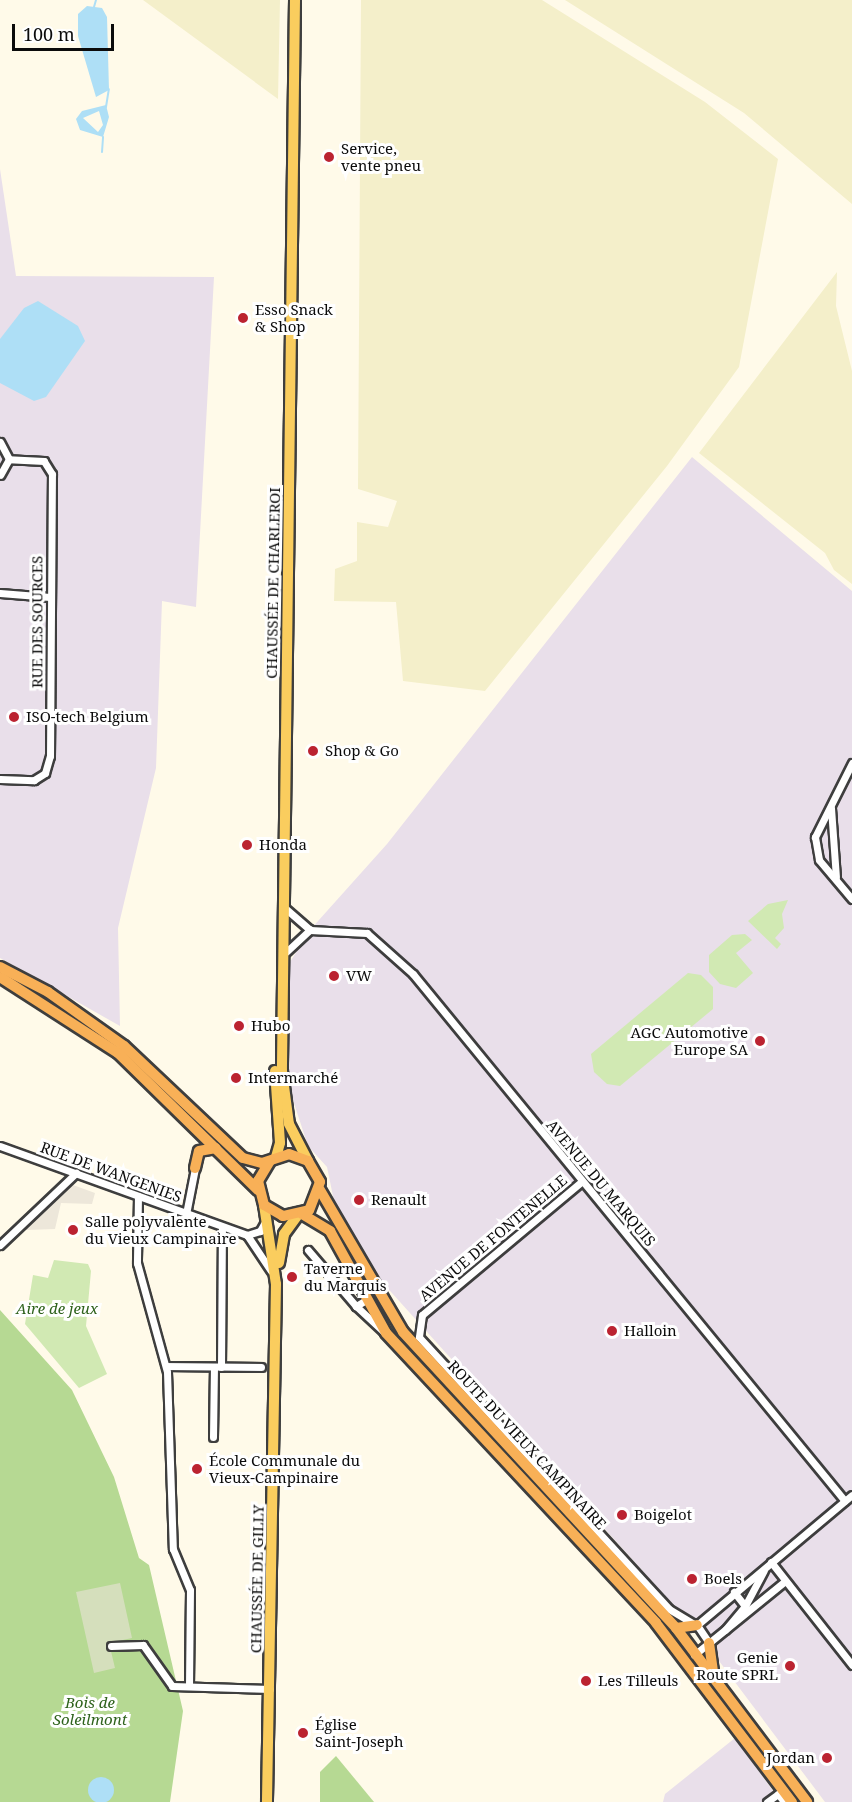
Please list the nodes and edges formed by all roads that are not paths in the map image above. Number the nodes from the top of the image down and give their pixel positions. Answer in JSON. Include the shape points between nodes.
{"nodes":[{"id":1,"x":288,"y":0,"type":"edge"},
{"id":2,"x":295,"y":0,"type":"edge"},
{"id":3,"x":286,"y":407,"type":"junction"},
{"id":4,"x":0,"y":442,"type":"edge"},
{"id":5,"x":9,"y":459,"type":"junction"},
{"id":6,"x":0,"y":475,"type":"edge"},
{"id":7,"x":0,"y":593,"type":"edge"},
{"id":8,"x":50,"y":597,"type":"junction"},
{"id":9,"x":852,"y":763,"type":"edge"},
{"id":10,"x":0,"y":779,"type":"edge"},
{"id":11,"x":831,"y":805,"type":"junction"},
{"id":12,"x":281,"y":849,"type":"junction"},
{"id":13,"x":836,"y":880,"type":"junction"},
{"id":14,"x":852,"y":899,"type":"edge"},
{"id":15,"x":284,"y":905,"type":"junction"},
{"id":16,"x":310,"y":930,"type":"junction"},
{"id":17,"x":284,"y":959,"type":"junction"},
{"id":18,"x":0,"y":967,"type":"edge"},
{"id":19,"x":0,"y":976,"type":"edge"},
{"id":20,"x":0,"y":1146,"type":"edge"},
{"id":21,"x":216,"y":1148,"type":"junction"},
{"id":22,"x":273,"y":1159,"type":"junction"},
{"id":23,"x":308,"y":1161,"type":"junction"},
{"id":24,"x":195,"y":1168,"type":"joint"},
{"id":25,"x":76,"y":1173,"type":"junction"},
{"id":26,"x":581,"y":1182,"type":"junction"},
{"id":27,"x":258,"y":1190,"type":"junction"},
{"id":28,"x":320,"y":1190,"type":"junction"},
{"id":29,"x":138,"y":1196,"type":"junction"},
{"id":30,"x":264,"y":1205,"type":"junction"},
{"id":31,"x":186,"y":1214,"type":"junction"},
{"id":32,"x":300,"y":1215,"type":"junction"},
{"id":33,"x":222,"y":1227,"type":"junction"},
{"id":34,"x":247,"y":1235,"type":"junction"},
{"id":35,"x":0,"y":1245,"type":"edge"},
{"id":36,"x":308,"y":1250,"type":"dead end"},
{"id":37,"x":274,"y":1272,"type":"junction"},
{"id":38,"x":276,"y":1284,"type":"junction"},
{"id":39,"x":361,"y":1303,"type":"junction"},
{"id":40,"x":166,"y":1366,"type":"junction"},
{"id":41,"x":218,"y":1367,"type":"junction"},
{"id":42,"x":261,"y":1367,"type":"dead end"},
{"id":43,"x":213,"y":1437,"type":"dead end"},
{"id":44,"x":852,"y":1495,"type":"edge"},
{"id":45,"x":845,"y":1501,"type":"junction"},
{"id":46,"x":771,"y":1562,"type":"junction"},
{"id":47,"x":785,"y":1581,"type":"junction"},
{"id":48,"x":734,"y":1592,"type":"junction"},
{"id":49,"x":745,"y":1606,"type":"junction"},
{"id":50,"x":697,"y":1624,"type":"junction"},
{"id":51,"x":676,"y":1628,"type":"junction"},
{"id":52,"x":724,"y":1632,"type":"junction"},
{"id":53,"x":709,"y":1643,"type":"junction"},
{"id":54,"x":111,"y":1646,"type":"dead end"},
{"id":55,"x":696,"y":1653,"type":"junction"},
{"id":56,"x":687,"y":1660,"type":"junction"},
{"id":57,"x":852,"y":1665,"type":"edge"},
{"id":58,"x":714,"y":1676,"type":"junction"},
{"id":59,"x":189,"y":1686,"type":"junction"},
{"id":60,"x":270,"y":1689,"type":"junction"},
{"id":61,"x":752,"y":1748,"type":"junction"},
{"id":62,"x":781,"y":1798,"type":"edge"},
{"id":63,"x":267,"y":1802,"type":"edge"},
{"id":64,"x":767,"y":1802,"type":"edge"},
{"id":65,"x":792,"y":1802,"type":"edge"},
{"id":66,"x":807,"y":1802,"type":"edge"}],
"edges":[{"from":1,"to":3,"type":"main road","name":"CHAUSSÉE DE CHARLEROI"},
{"from":2,"to":3,"type":"main road","name":"CHAUSSÉE DE CHARLEROI"},
{"from":3,"to":12,"type":"main road","name":"CHAUSSÉE DE CHARLEROI"},
{"from":4,"to":5,"type":"street"},
{"from":5,"to":6,"type":"street"},
{"from":5,"to":8,"type":"street","name":"RUE DES SOURCES","via":[[44,461],[52,474]]},
{"from":7,"to":8,"type":"street"},
{"from":8,"to":10,"type":"street","name":"RUE DES SOURCES","via":[[50,756],[45,773],[34,780]]},
{"from":9,"to":11,"type":"street"},
{"from":11,"to":13,"type":"street"},
{"from":11,"to":13,"type":"street","via":[[815,837],[819,860]]},
{"from":12,"to":15,"type":"main road","name":"CHAUSSÉE DE CHARLEROI"},
{"from":12,"to":22,"type":"main road","name":"CHAUSSÉE DE CHARLEROI","via":[[275,1094],[280,1143]]},
{"from":13,"to":14,"type":"street"},
{"from":15,"to":16,"type":"street","via":[[291,918]]},
{"from":15,"to":17,"type":"main road","name":"CHAUSSÉE DE CHARLEROI"},
{"from":16,"to":17,"type":"street","via":[[295,938]]},
{"from":16,"to":26,"type":"street","name":"AVENUE DU MARQUIS","via":[[376,938],[413,974]]},
{"from":17,"to":23,"type":"main road","name":"CHAUSSÉE DE CHARLEROI","via":[[284,1101],[297,1144]]},
{"from":18,"to":22,"type":"highway","via":[[48,992],[124,1046],[243,1158],[253,1164]]},
{"from":19,"to":21,"type":"highway","via":[[101,1040]]},
{"from":20,"to":25,"type":"street","name":"RUE DE WANGENIES"},
{"from":21,"to":24,"type":"highway","via":[[199,1151]]},
{"from":21,"to":27,"type":"highway"},
{"from":22,"to":23,"type":"highway","via":[[296,1155]]},
{"from":22,"to":27,"type":"highway","via":[[260,1173]]},
{"from":23,"to":28,"type":"highway"},
{"from":24,"to":31,"type":"street"},
{"from":25,"to":29,"type":"street","name":"RUE DE WANGENIES"},
{"from":25,"to":35,"type":"street"},
{"from":26,"to":45,"type":"street","name":"AVENUE DU MARQUIS"},
{"from":26,"to":50,"type":"street","name":"AVENUE DE FONTENELLE","via":[[422,1315],[418,1337],[669,1609]]},
{"from":27,"to":30,"type":"highway"},
{"from":28,"to":32,"type":"highway"},
{"from":28,"to":51,"type":"highway","name":"ROUTE DU VIEUX CAMPINAIRE","via":[[402,1332]]},
{"from":29,"to":31,"type":"street","name":"RUE DE WANGENIES"},
{"from":29,"to":40,"type":"street","via":[[137,1263]]},
{"from":30,"to":32,"type":"highway","via":[[283,1216]]},
{"from":30,"to":34,"type":"street","via":[[265,1225]]},
{"from":30,"to":37,"type":"main road","name":"CHAUSSÉE DE GILLY"},
{"from":31,"to":33,"type":"street","name":"RUE DE WANGENIES"},
{"from":32,"to":38,"type":"main road","name":"CHAUSSÉE DE GILLY","via":[[284,1234]]},
{"from":32,"to":39,"type":"highway","name":"ROUTE DU VIEUX CAMPINAIRE","via":[[330,1231]]},
{"from":33,"to":34,"type":"street","name":"RUE DE WANGENIES"},
{"from":33,"to":41,"type":"street"},
{"from":34,"to":37,"type":"street"},
{"from":36,"to":39,"type":"street","name":"ROUTE DU VIEUX CAMPINAIRE"},
{"from":37,"to":38,"type":"main road","name":"CHAUSSÉE DE GILLY"},
{"from":38,"to":60,"type":"main road","name":"CHAUSSÉE DE GILLY"},
{"from":39,"to":56,"type":"highway","name":"ROUTE DU VIEUX CAMPINAIRE"},
{"from":40,"to":41,"type":"street"},
{"from":40,"to":59,"type":"street","via":[[173,1548],[190,1590]]},
{"from":41,"to":42,"type":"street"},
{"from":41,"to":43,"type":"street"},
{"from":44,"to":45,"type":"street"},
{"from":45,"to":46,"type":"street"},
{"from":46,"to":47,"type":"street"},
{"from":46,"to":48,"type":"street"},
{"from":46,"to":49,"type":"street"},
{"from":47,"to":52,"type":"street"},
{"from":47,"to":57,"type":"street"},
{"from":48,"to":49,"type":"street"},
{"from":48,"to":50,"type":"street"},
{"from":49,"to":52,"type":"street"},
{"from":50,"to":51,"type":"highway"},
{"from":50,"to":53,"type":"street"},
{"from":51,"to":55,"type":"highway","name":"ROUTE DU VIEUX CAMPINAIRE"},
{"from":52,"to":53,"type":"street"},
{"from":53,"to":55,"type":"street"},
{"from":53,"to":58,"type":"highway"},
{"from":54,"to":59,"type":"street","via":[[143,1645],[172,1686]]},
{"from":55,"to":56,"type":"street"},
{"from":55,"to":58,"type":"highway","name":"ROUTE DU VIEUX CAMPINAIRE"},
{"from":56,"to":61,"type":"highway","name":"ROUTE DU VIEUX CAMPINAIRE"},
{"from":58,"to":66,"type":"highway","name":"ROUTE DU VIEUX CAMPINAIRE"},
{"from":59,"to":60,"type":"street"},
{"from":60,"to":63,"type":"main road","name":"CHAUSSÉE DE GILLY"},
{"from":61,"to":62,"type":"highway","via":[[753,1760]]},
{"from":61,"to":65,"type":"highway"},
{"from":62,"to":64,"type":"street"}]}
